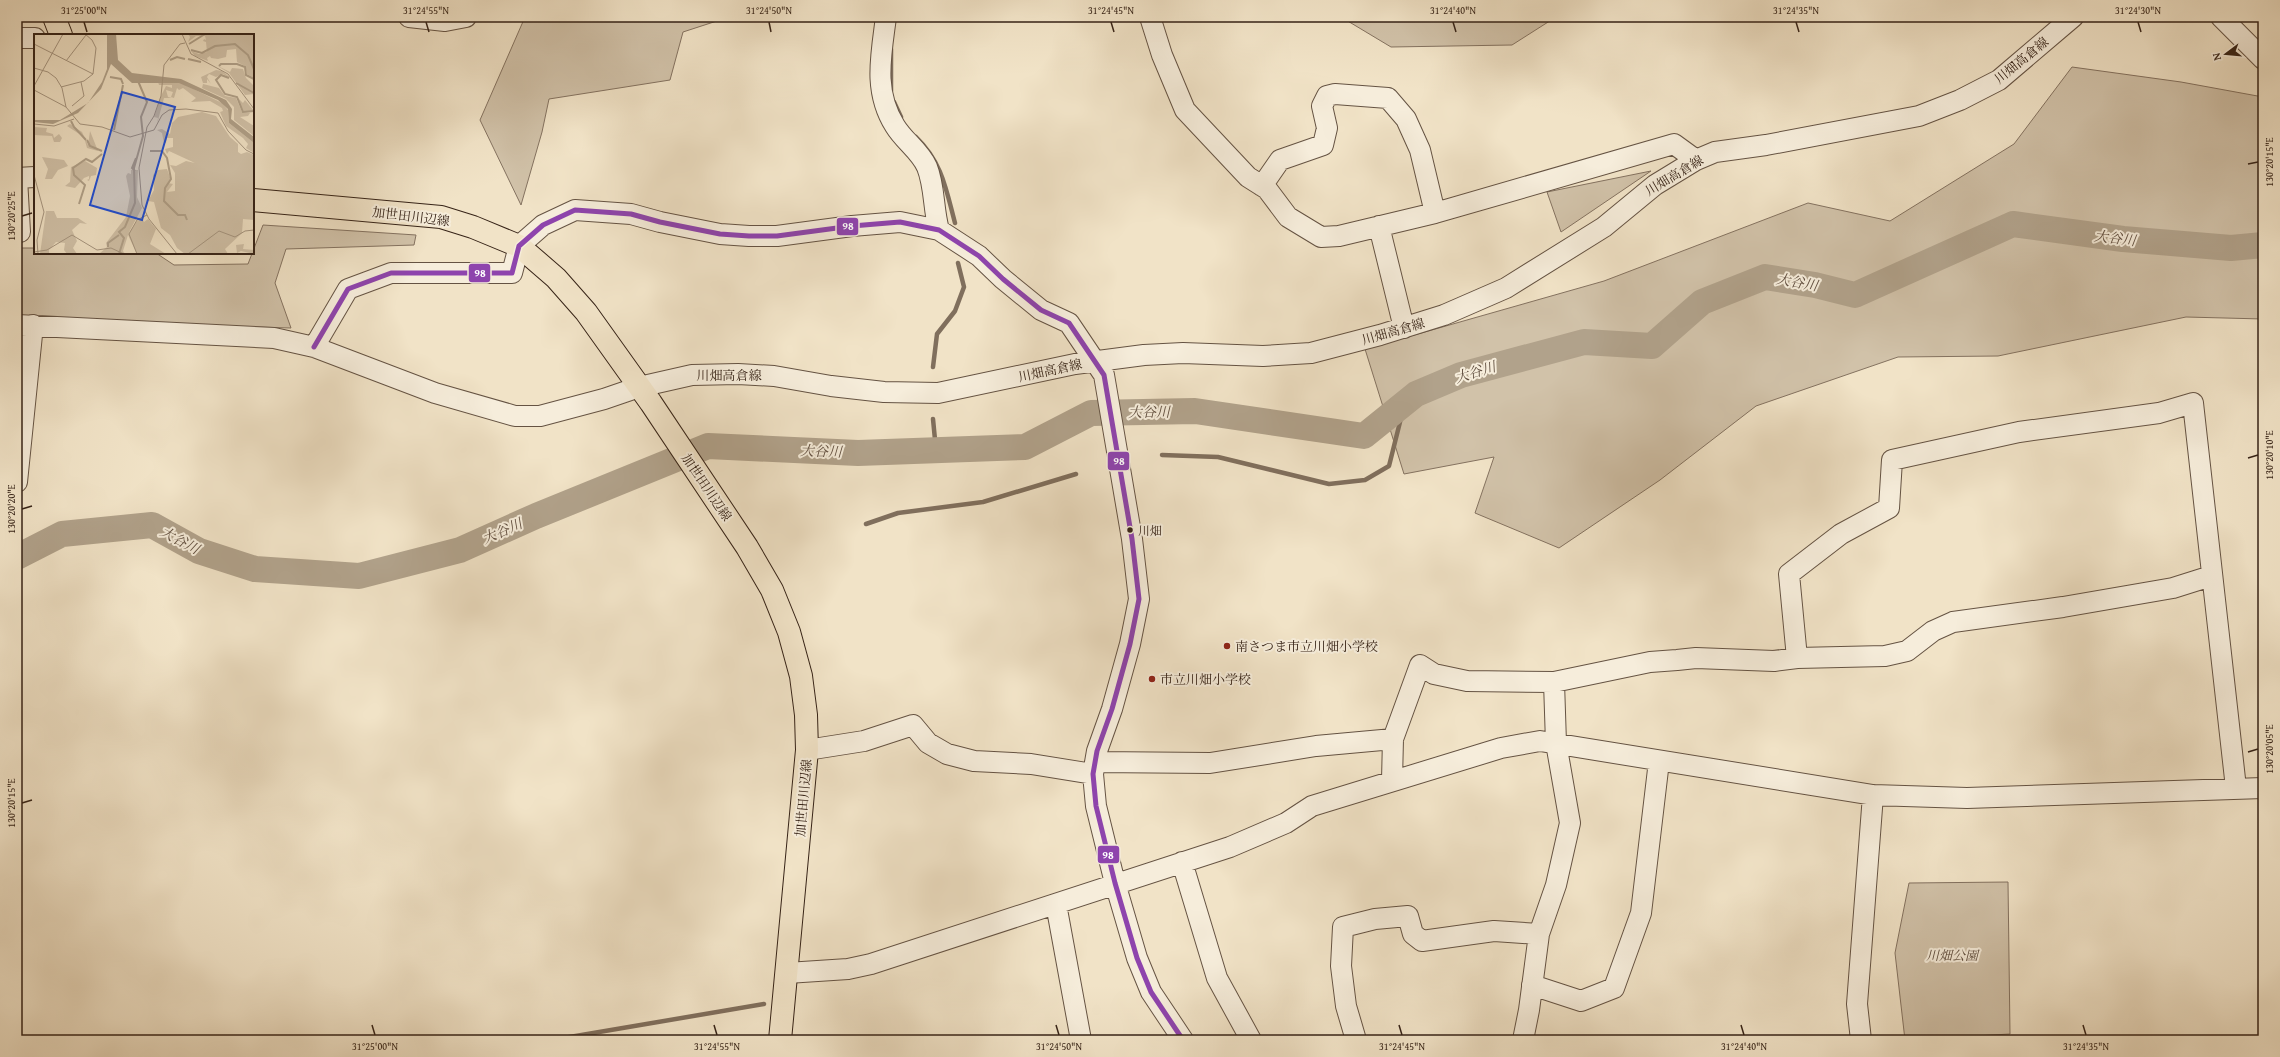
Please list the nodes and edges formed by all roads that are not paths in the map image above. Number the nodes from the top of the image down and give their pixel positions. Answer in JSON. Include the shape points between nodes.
{"nodes":[{"id":1,"x":54,"y":17,"type":"edge"},
{"id":2,"x":409,"y":17,"type":"edge"},
{"id":3,"x":466,"y":17,"type":"edge"},
{"id":4,"x":886,"y":17,"type":"edge"},
{"id":5,"x":1150,"y":17,"type":"edge"},
{"id":6,"x":2073,"y":17,"type":"edge"},
{"id":7,"x":2221,"y":17,"type":"edge"},
{"id":8,"x":61,"y":34,"type":"edge"},
{"id":9,"x":17,"y":38,"type":"edge"},
{"id":10,"x":34,"y":38,"type":"edge"},
{"id":11,"x":2263,"y":59,"type":"edge"},
{"id":12,"x":1696,"y":160,"type":"junction"},
{"id":13,"x":34,"y":177,"type":"edge"},
{"id":14,"x":1262,"y":186,"type":"junction"},
{"id":15,"x":254,"y":200,"type":"edge"},
{"id":16,"x":1435,"y":213,"type":"junction"},
{"id":17,"x":1379,"y":226,"type":"junction"},
{"id":18,"x":939,"y":230,"type":"junction"},
{"id":19,"x":24,"y":232,"type":"edge"},
{"id":20,"x":519,"y":246,"type":"junction"},
{"id":21,"x":25,"y":325,"type":"edge"},
{"id":22,"x":1404,"y":328,"type":"junction"},
{"id":23,"x":314,"y":347,"type":"junction"},
{"id":24,"x":1100,"y":368,"type":"junction"},
{"id":25,"x":645,"y":395,"type":"junction"},
{"id":26,"x":17,"y":482,"type":"edge"},
{"id":27,"x":2211,"y":576,"type":"junction"},
{"id":28,"x":1797,"y":658,"type":"junction"},
{"id":29,"x":1554,"y":682,"type":"junction"},
{"id":30,"x":1393,"y":739,"type":"junction"},
{"id":31,"x":1556,"y":743,"type":"junction"},
{"id":32,"x":807,"y":750,"type":"junction"},
{"id":33,"x":1659,"y":761,"type":"junction"},
{"id":34,"x":1094,"y":768,"type":"junction"},
{"id":35,"x":1392,"y":780,"type":"junction"},
{"id":36,"x":2236,"y":788,"type":"junction"},
{"id":37,"x":2263,"y":788,"type":"edge"},
{"id":38,"x":1873,"y":795,"type":"junction"},
{"id":39,"x":1182,"y":862,"type":"junction"},
{"id":40,"x":1115,"y":883,"type":"junction"},
{"id":41,"x":1056,"y":904,"type":"junction"},
{"id":42,"x":1539,"y":934,"type":"junction"},
{"id":43,"x":787,"y":973,"type":"junction"},
{"id":44,"x":1532,"y":985,"type":"junction"},
{"id":45,"x":1519,"y":1039,"type":"edge"},
{"id":46,"x":780,"y":1040,"type":"edge"},
{"id":47,"x":1081,"y":1040,"type":"edge"},
{"id":48,"x":1183,"y":1040,"type":"edge"},
{"id":49,"x":1251,"y":1040,"type":"edge"},
{"id":50,"x":1356,"y":1040,"type":"edge"},
{"id":51,"x":1861,"y":1040,"type":"edge"}],
"edges":[{"from":1,"to":8,"type":"main road"},
{"from":2,"to":3,"type":"street","via":[[445,21]]},
{"from":4,"to":18,"type":"street","via":[[880,83],[882,99],[895,127],[909,141],[927,167],[936,202]]},
{"from":5,"to":14,"type":"street","via":[[1162,55],[1185,110],[1248,177]]},
{"from":6,"to":12,"type":"street","name":"川畑高倉線","via":[[1999,80],[1960,100],[1919,116],[1774,144],[1715,152]]},
{"from":7,"to":11,"type":"street"},
{"from":9,"to":10,"type":"street"},
{"from":12,"to":16,"type":"street","via":[[1674,144]]},
{"from":12,"to":22,"type":"street","name":"川畑高倉線","via":[[1655,185],[1604,227],[1506,288],[1444,315]]},
{"from":13,"to":19,"type":"street","via":[[17,178]]},
{"from":14,"to":16,"type":"street","via":[[1280,160],[1323,145],[1327,128],[1322,106],[1327,96],[1335,94],[1388,98],[1406,119],[1420,150]]},
{"from":14,"to":17,"type":"street","via":[[1288,217],[1321,237],[1339,236]]},
{"from":15,"to":20,"type":"main road","name":"加世田川辺線","via":[[441,217]]},
{"from":16,"to":17,"type":"street"},
{"from":17,"to":22,"type":"street"},
{"from":18,"to":20,"type":"street","via":[[900,222],[777,236],[749,236],[720,234],[631,214],[575,210],[543,224]]},
{"from":18,"to":24,"type":"street","via":[[979,256],[1041,310],[1069,322]]},
{"from":20,"to":23,"type":"street","via":[[512,273],[391,273],[348,289]]},
{"from":20,"to":25,"type":"main road","name":"加世田川辺線","via":[[556,278],[586,312]]},
{"from":21,"to":23,"type":"street","name":"川畑高倉線","via":[[274,338]]},
{"from":21,"to":26,"type":"street"},
{"from":22,"to":24,"type":"street","name":"川畑高倉線","via":[[1311,353],[1263,356],[1175,353],[1144,355]]},
{"from":23,"to":25,"type":"street","name":"川畑高倉線","via":[[435,393],[515,416],[540,416],[604,400]]},
{"from":24,"to":25,"type":"street","name":"川畑高倉線","via":[[938,393],[884,392],[774,376],[692,375]]},
{"from":24,"to":34,"type":"street","via":[[1132,539],[1139,599],[1130,644]]},
{"from":25,"to":32,"type":"main road","name":"加世田川辺線","via":[[747,547],[768,584],[789,632],[801,676]]},
{"from":27,"to":28,"type":"street","via":[[2173,588],[1953,622],[1897,655]]},
{"from":27,"to":28,"type":"street","via":[[2193,403],[2159,413],[2019,432],[1892,460],[1889,508],[1841,534],[1789,574]]},
{"from":27,"to":36,"type":"street"},
{"from":28,"to":29,"type":"street","via":[[1774,661],[1696,658],[1650,662]]},
{"from":29,"to":30,"type":"street","via":[[1467,681],[1434,674],[1420,665]]},
{"from":29,"to":31,"type":"street"},
{"from":30,"to":34,"type":"street","via":[[1316,746],[1210,763]]},
{"from":30,"to":35,"type":"street"},
{"from":31,"to":33,"type":"street"},
{"from":31,"to":35,"type":"street","via":[[1540,741],[1501,748]]},
{"from":31,"to":42,"type":"street","via":[[1570,823],[1556,884]]},
{"from":32,"to":34,"type":"street","via":[[864,741],[913,725],[928,743],[947,754],[974,761]]},
{"from":32,"to":43,"type":"main road","name":"加世田川辺線"},
{"from":33,"to":38,"type":"street"},
{"from":33,"to":44,"type":"street","via":[[1641,913],[1614,988],[1582,1000]]},
{"from":34,"to":40,"type":"street","via":[[1096,806]]},
{"from":35,"to":39,"type":"street","via":[[1312,806],[1286,822],[1230,847]]},
{"from":36,"to":37,"type":"street"},
{"from":36,"to":38,"type":"street","via":[[1974,798]]},
{"from":38,"to":51,"type":"street","via":[[1857,1004]]},
{"from":39,"to":40,"type":"street"},
{"from":39,"to":49,"type":"street","via":[[1217,978]]},
{"from":40,"to":41,"type":"street"},
{"from":40,"to":48,"type":"street","via":[[1136,958],[1151,992]]},
{"from":41,"to":43,"type":"street","via":[[871,964],[848,969]]},
{"from":41,"to":47,"type":"street"},
{"from":42,"to":44,"type":"street"},
{"from":42,"to":50,"type":"street","via":[[1494,930],[1422,941],[1413,934],[1408,916],[1375,919],[1343,927],[1341,966],[1346,1006]]},
{"from":43,"to":46,"type":"main road","name":"加世田川辺線"},
{"from":44,"to":45,"type":"street"}]}
